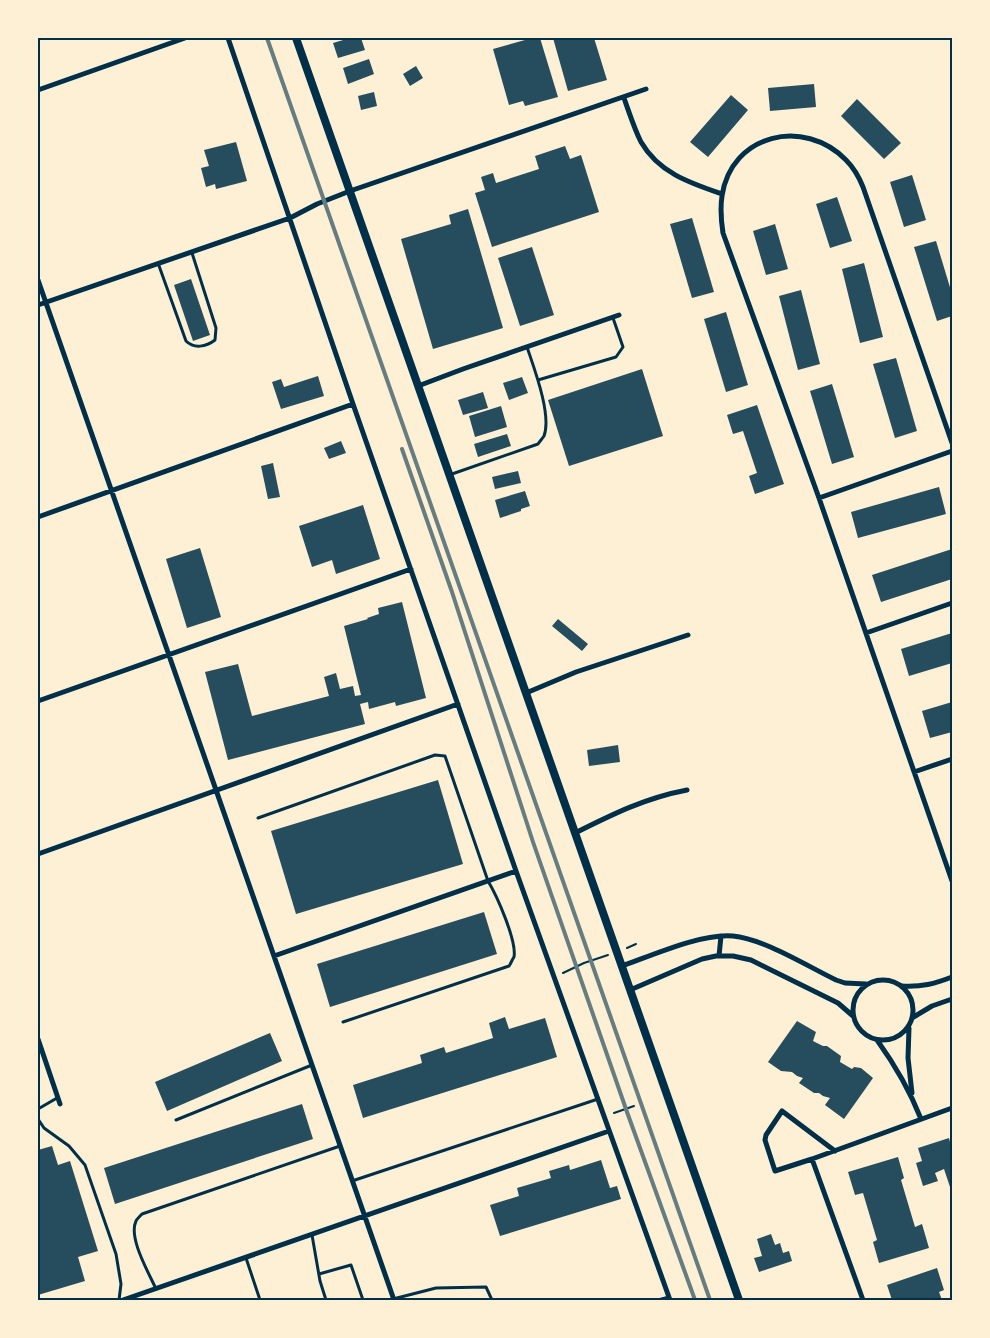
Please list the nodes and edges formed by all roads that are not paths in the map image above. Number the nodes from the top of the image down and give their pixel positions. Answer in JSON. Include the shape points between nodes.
{"nodes":[{"id":1,"x":185,"y":38,"type":"edge"},
{"id":2,"x":228,"y":38,"type":"edge"},
{"id":3,"x":296,"y":38,"type":"edge"},
{"id":4,"x":646,"y":89,"type":"dead end"},
{"id":5,"x":38,"y":90,"type":"edge"},
{"id":6,"x":624,"y":98,"type":"junction"},
{"id":7,"x":350,"y":192,"type":"junction"},
{"id":8,"x":722,"y":194,"type":"junction"},
{"id":9,"x":290,"y":218,"type":"junction"},
{"id":10,"x":191,"y":252,"type":"junction"},
{"id":11,"x":158,"y":263,"type":"junction"},
{"id":12,"x":38,"y":280,"type":"edge"},
{"id":13,"x":45,"y":302,"type":"junction"},
{"id":14,"x":38,"y":304,"type":"edge"},
{"id":15,"x":616,"y":317,"type":"joint"},
{"id":16,"x":527,"y":347,"type":"junction"},
{"id":17,"x":538,"y":380,"type":"junction"},
{"id":18,"x":418,"y":386,"type":"junction"},
{"id":19,"x":353,"y":404,"type":"junction"},
{"id":20,"x":952,"y":443,"type":"edge"},
{"id":21,"x":952,"y":451,"type":"edge"},
{"id":22,"x":449,"y":475,"type":"junction"},
{"id":23,"x":111,"y":491,"type":"junction"},
{"id":24,"x":819,"y":498,"type":"junction"},
{"id":25,"x":38,"y":517,"type":"edge"},
{"id":26,"x":411,"y":569,"type":"junction"},
{"id":27,"x":952,"y":603,"type":"edge"},
{"id":28,"x":866,"y":633,"type":"junction"},
{"id":29,"x":688,"y":635,"type":"dead end"},
{"id":30,"x":169,"y":655,"type":"junction"},
{"id":31,"x":526,"y":693,"type":"junction"},
{"id":32,"x":38,"y":701,"type":"edge"},
{"id":33,"x":458,"y":704,"type":"junction"},
{"id":34,"x":952,"y":759,"type":"edge"},
{"id":35,"x":914,"y":772,"type":"junction"},
{"id":36,"x":216,"y":790,"type":"junction"},
{"id":37,"x":687,"y":790,"type":"dead end"},
{"id":38,"x":258,"y":818,"type":"dead end"},
{"id":39,"x":575,"y":833,"type":"junction"},
{"id":40,"x":38,"y":854,"type":"edge"},
{"id":41,"x":516,"y":871,"type":"junction"},
{"id":42,"x":488,"y":881,"type":"junction"},
{"id":43,"x":952,"y":881,"type":"edge"},
{"id":44,"x":721,"y":936,"type":"junction"},
{"id":45,"x":274,"y":956,"type":"junction"},
{"id":46,"x":719,"y":956,"type":"junction"},
{"id":47,"x":622,"y":966,"type":"junction"},
{"id":48,"x":952,"y":977,"type":"edge"},
{"id":49,"x":866,"y":984,"type":"junction"},
{"id":50,"x":902,"y":986,"type":"junction"},
{"id":51,"x":630,"y":990,"type":"junction"},
{"id":52,"x":952,"y":999,"type":"edge"},
{"id":53,"x":853,"y":1016,"type":"junction"},
{"id":54,"x":912,"y":1018,"type":"junction"},
{"id":55,"x":343,"y":1022,"type":"dead end"},
{"id":56,"x":909,"y":1026,"type":"junction"},
{"id":57,"x":38,"y":1039,"type":"edge"},
{"id":58,"x":877,"y":1040,"type":"junction"},
{"id":59,"x":39,"y":1050,"type":"edge"},
{"id":60,"x":312,"y":1065,"type":"junction"},
{"id":61,"x":913,"y":1098,"type":"junction"},
{"id":62,"x":598,"y":1099,"type":"junction"},
{"id":63,"x":59,"y":1101,"type":"joint"},
{"id":64,"x":952,"y":1108,"type":"edge"},
{"id":65,"x":38,"y":1109,"type":"edge"},
{"id":66,"x":38,"y":1119,"type":"edge"},
{"id":67,"x":921,"y":1119,"type":"junction"},
{"id":68,"x":176,"y":1120,"type":"dead end"},
{"id":69,"x":609,"y":1131,"type":"junction"},
{"id":70,"x":340,"y":1146,"type":"junction"},
{"id":71,"x":835,"y":1151,"type":"junction"},
{"id":72,"x":812,"y":1159,"type":"junction"},
{"id":73,"x":352,"y":1181,"type":"junction"},
{"id":74,"x":365,"y":1216,"type":"junction"},
{"id":75,"x":312,"y":1234,"type":"junction"},
{"id":76,"x":246,"y":1258,"type":"junction"},
{"id":77,"x":319,"y":1274,"type":"junction"},
{"id":78,"x":156,"y":1289,"type":"junction"},
{"id":79,"x":670,"y":1299,"type":"edge"},
{"id":80,"x":121,"y":1300,"type":"edge"},
{"id":81,"x":260,"y":1300,"type":"edge"},
{"id":82,"x":326,"y":1300,"type":"edge"},
{"id":83,"x":363,"y":1300,"type":"edge"},
{"id":84,"x":394,"y":1300,"type":"edge"},
{"id":85,"x":492,"y":1300,"type":"edge"},
{"id":86,"x":658,"y":1300,"type":"edge"},
{"id":87,"x":739,"y":1300,"type":"edge"},
{"id":88,"x":863,"y":1300,"type":"edge"}],
"edges":[{"from":1,"to":5,"type":"street"},
{"from":2,"to":9,"type":"street"},
{"from":3,"to":7,"type":"main road"},
{"from":4,"to":6,"type":"street"},
{"from":6,"to":7,"type":"street"},
{"from":6,"to":8,"type":"street","via":[[641,142],[665,169],[685,182]]},
{"from":7,"to":9,"type":"street"},
{"from":7,"to":18,"type":"main road"},
{"from":8,"to":20,"type":"street","via":[[737,161],[759,142],[803,136],[822,142],[845,159],[863,187]]},
{"from":8,"to":24,"type":"street","via":[[723,233]]},
{"from":9,"to":10,"type":"street"},
{"from":9,"to":19,"type":"street"},
{"from":10,"to":11,"type":"street"},
{"from":10,"to":11,"type":"lane","via":[[216,328],[211,344],[196,347],[186,341]]},
{"from":11,"to":13,"type":"street"},
{"from":12,"to":13,"type":"street"},
{"from":13,"to":14,"type":"street"},
{"from":13,"to":23,"type":"street"},
{"from":15,"to":16,"type":"street"},
{"from":15,"to":17,"type":"lane","via":[[623,347],[616,357]]},
{"from":16,"to":17,"type":"lane"},
{"from":16,"to":18,"type":"street"},
{"from":17,"to":22,"type":"lane","via":[[546,423],[538,444]]},
{"from":18,"to":22,"type":"main road"},
{"from":19,"to":23,"type":"street"},
{"from":19,"to":26,"type":"street"},
{"from":21,"to":24,"type":"street"},
{"from":22,"to":31,"type":"main road"},
{"from":23,"to":25,"type":"street"},
{"from":23,"to":30,"type":"street"},
{"from":24,"to":28,"type":"street"},
{"from":26,"to":30,"type":"street"},
{"from":26,"to":33,"type":"street"},
{"from":27,"to":28,"type":"street"},
{"from":28,"to":35,"type":"street"},
{"from":29,"to":31,"type":"street"},
{"from":30,"to":32,"type":"street"},
{"from":30,"to":36,"type":"street"},
{"from":31,"to":39,"type":"main road"},
{"from":33,"to":36,"type":"street"},
{"from":33,"to":41,"type":"street"},
{"from":34,"to":35,"type":"street"},
{"from":35,"to":43,"type":"street"},
{"from":36,"to":40,"type":"street"},
{"from":36,"to":45,"type":"street"},
{"from":37,"to":39,"type":"street","via":[[639,802]]},
{"from":38,"to":42,"type":"lane","via":[[435,754],[445,756]]},
{"from":39,"to":47,"type":"main road"},
{"from":41,"to":42,"type":"street"},
{"from":41,"to":62,"type":"street"},
{"from":42,"to":45,"type":"street"},
{"from":42,"to":55,"type":"lane","via":[[514,945],[510,966]]},
{"from":44,"to":46,"type":"street"},
{"from":44,"to":47,"type":"street","via":[[700,939]]},
{"from":44,"to":49,"type":"street","via":[[751,939],[836,980]]},
{"from":45,"to":60,"type":"street"},
{"from":46,"to":51,"type":"street","via":[[702,959]]},
{"from":46,"to":53,"type":"street","via":[[751,960],[838,1003]]},
{"from":47,"to":51,"type":"main road"},
{"from":48,"to":50,"type":"street","via":[[919,987]]},
{"from":49,"to":50,"type":"street","via":[[879,980]]},
{"from":49,"to":53,"type":"street","via":[[853,1001]]},
{"from":50,"to":54,"type":"street","via":[[913,1005]]},
{"from":51,"to":87,"type":"main road"},
{"from":52,"to":54,"type":"street"},
{"from":53,"to":58,"type":"street","via":[[858,1028]]},
{"from":54,"to":56,"type":"street"},
{"from":56,"to":58,"type":"street","via":[[894,1039]]},
{"from":56,"to":61,"type":"street"},
{"from":57,"to":59,"type":"street"},
{"from":58,"to":61,"type":"street"},
{"from":59,"to":63,"type":"street"},
{"from":60,"to":68,"type":"lane"},
{"from":60,"to":70,"type":"street"},
{"from":61,"to":67,"type":"street"},
{"from":62,"to":69,"type":"street"},
{"from":62,"to":73,"type":"lane"},
{"from":63,"to":65,"type":"lane"},
{"from":64,"to":67,"type":"street"},
{"from":66,"to":80,"type":"lane","via":[[85,1165],[116,1254]]},
{"from":67,"to":71,"type":"street"},
{"from":69,"to":74,"type":"street"},
{"from":69,"to":79,"type":"street"},
{"from":70,"to":73,"type":"street"},
{"from":70,"to":78,"type":"lane","via":[[142,1214],[136,1220],[135,1241]]},
{"from":71,"to":72,"type":"street"},
{"from":71,"to":72,"type":"street","via":[[782,1111],[765,1140],[775,1171]]},
{"from":72,"to":88,"type":"street"},
{"from":73,"to":74,"type":"street"},
{"from":74,"to":75,"type":"street"},
{"from":74,"to":84,"type":"street"},
{"from":75,"to":76,"type":"street"},
{"from":75,"to":77,"type":"lane"},
{"from":76,"to":78,"type":"street"},
{"from":76,"to":81,"type":"lane"},
{"from":77,"to":82,"type":"lane"},
{"from":77,"to":83,"type":"lane","via":[[351,1265]]},
{"from":78,"to":80,"type":"street"},
{"from":79,"to":86,"type":"lane"},
{"from":84,"to":85,"type":"lane","via":[[436,1288],[486,1287]]}]}
